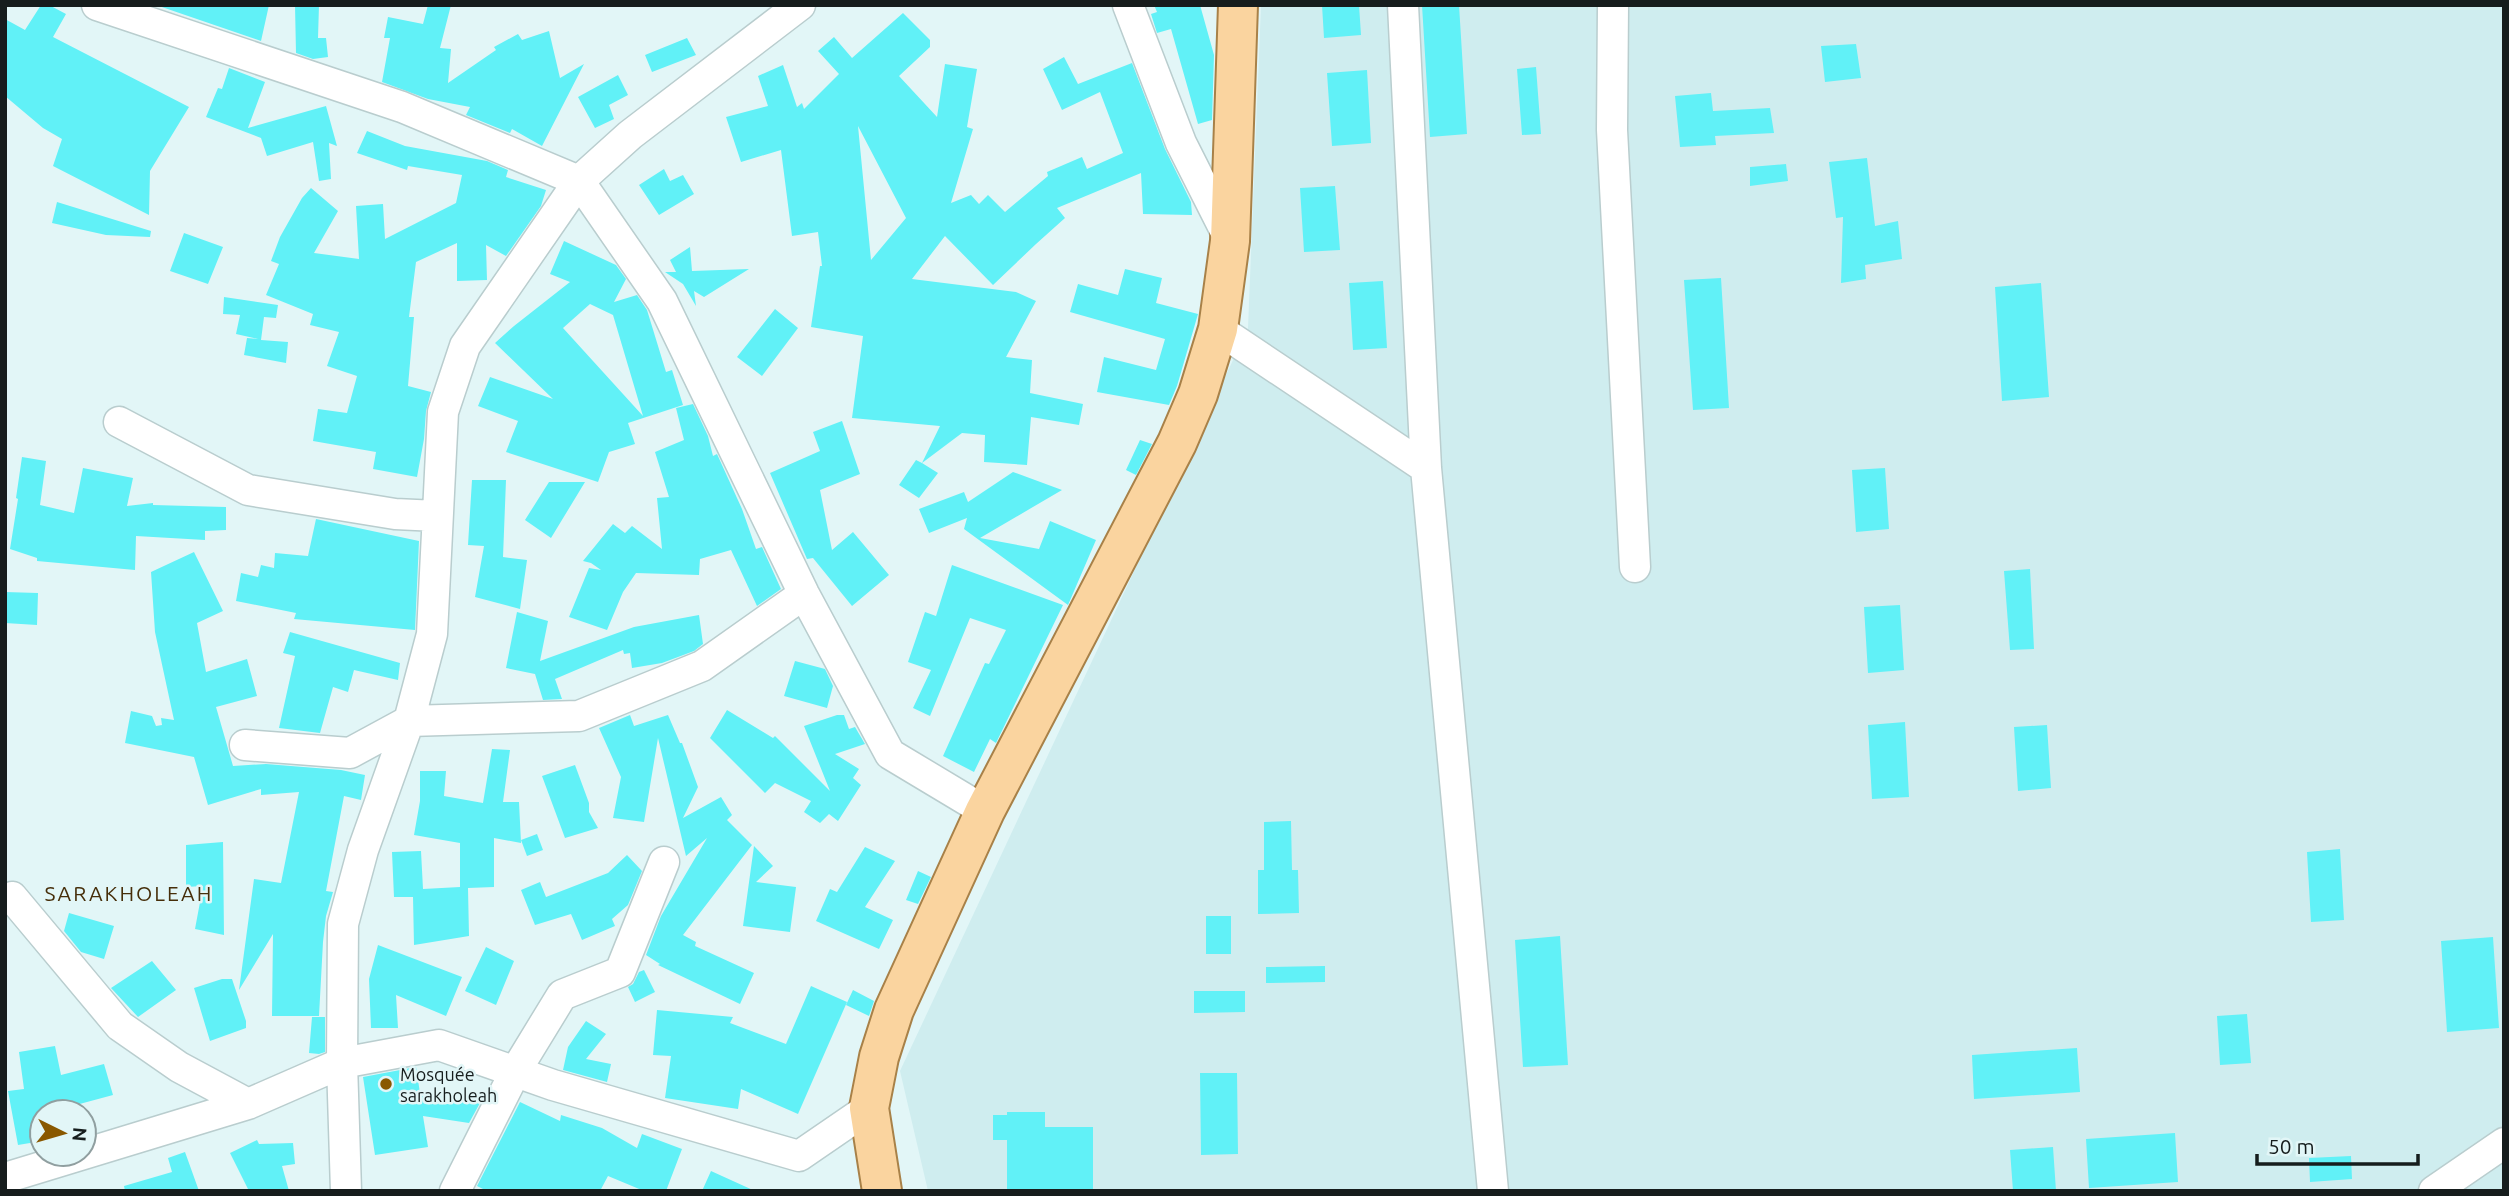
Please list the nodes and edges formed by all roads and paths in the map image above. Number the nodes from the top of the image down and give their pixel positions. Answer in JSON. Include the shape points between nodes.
{"nodes":[{"id":1,"x":97,"y":5,"type":"edge"},
{"id":2,"x":800,"y":5,"type":"edge"},
{"id":3,"x":1128,"y":5,"type":"edge"},
{"id":4,"x":1238,"y":5,"type":"edge"},
{"id":5,"x":1403,"y":5,"type":"edge"},
{"id":6,"x":1613,"y":5,"type":"edge"},
{"id":7,"x":579,"y":180,"type":"junction"},
{"id":8,"x":1230,"y":241,"type":"junction"},
{"id":9,"x":1217,"y":329,"type":"junction"},
{"id":10,"x":119,"y":422,"type":"dead end"},
{"id":11,"x":1426,"y":468,"type":"junction"},
{"id":12,"x":437,"y":516,"type":"junction"},
{"id":13,"x":1635,"y":567,"type":"dead end"},
{"id":14,"x":804,"y":594,"type":"junction"},
{"id":15,"x":410,"y":721,"type":"junction"},
{"id":16,"x":245,"y":745,"type":"dead end"},
{"id":17,"x":985,"y":811,"type":"junction"},
{"id":18,"x":664,"y":862,"type":"dead end"},
{"id":19,"x":12,"y":897,"type":"dead end"},
{"id":20,"x":342,"y":1063,"type":"junction"},
{"id":21,"x":514,"y":1072,"type":"junction"},
{"id":22,"x":248,"y":1104,"type":"junction"},
{"id":23,"x":869,"y":1108,"type":"junction"},
{"id":24,"x":2504,"y":1143,"type":"edge"},
{"id":25,"x":5,"y":1178,"type":"edge"},
{"id":26,"x":346,"y":1191,"type":"edge"},
{"id":27,"x":455,"y":1191,"type":"edge"},
{"id":28,"x":882,"y":1191,"type":"edge"},
{"id":29,"x":1493,"y":1191,"type":"edge"},
{"id":30,"x":2434,"y":1191,"type":"edge"}],
"edges":[{"from":1,"to":7,"type":"street","via":[[402,107]]},
{"from":2,"to":7,"type":"street"},
{"from":3,"to":8,"type":"street","via":[[1181,143]]},
{"from":4,"to":8,"type":"main road"},
{"from":5,"to":11,"type":"street"},
{"from":6,"to":13,"type":"street","via":[[1612,130]]},
{"from":7,"to":12,"type":"street","via":[[465,346],[443,412]]},
{"from":7,"to":14,"type":"street","via":[[662,300]]},
{"from":8,"to":9,"type":"main road"},
{"from":9,"to":11,"type":"street"},
{"from":9,"to":17,"type":"main road","via":[[1198,394],[1177,443]]},
{"from":10,"to":12,"type":"street","via":[[248,490],[395,514]]},
{"from":11,"to":29,"type":"street"},
{"from":12,"to":15,"type":"street","via":[[432,635]]},
{"from":14,"to":15,"type":"street","via":[[702,666],[579,716]]},
{"from":14,"to":17,"type":"street","via":[[890,754]]},
{"from":15,"to":16,"type":"street","via":[[350,753]]},
{"from":15,"to":20,"type":"street","via":[[363,850],[343,924]]},
{"from":17,"to":23,"type":"main road","via":[[894,1010]]},
{"from":18,"to":21,"type":"street","via":[[620,972],[562,995]]},
{"from":19,"to":22,"type":"street","via":[[120,1026],[179,1067]]},
{"from":20,"to":21,"type":"street","via":[[439,1045]]},
{"from":20,"to":22,"type":"street"},
{"from":20,"to":26,"type":"street"},
{"from":21,"to":23,"type":"street","via":[[799,1156]]},
{"from":21,"to":27,"type":"street"},
{"from":22,"to":25,"type":"street"},
{"from":23,"to":28,"type":"main road"},
{"from":24,"to":30,"type":"street"}]}
